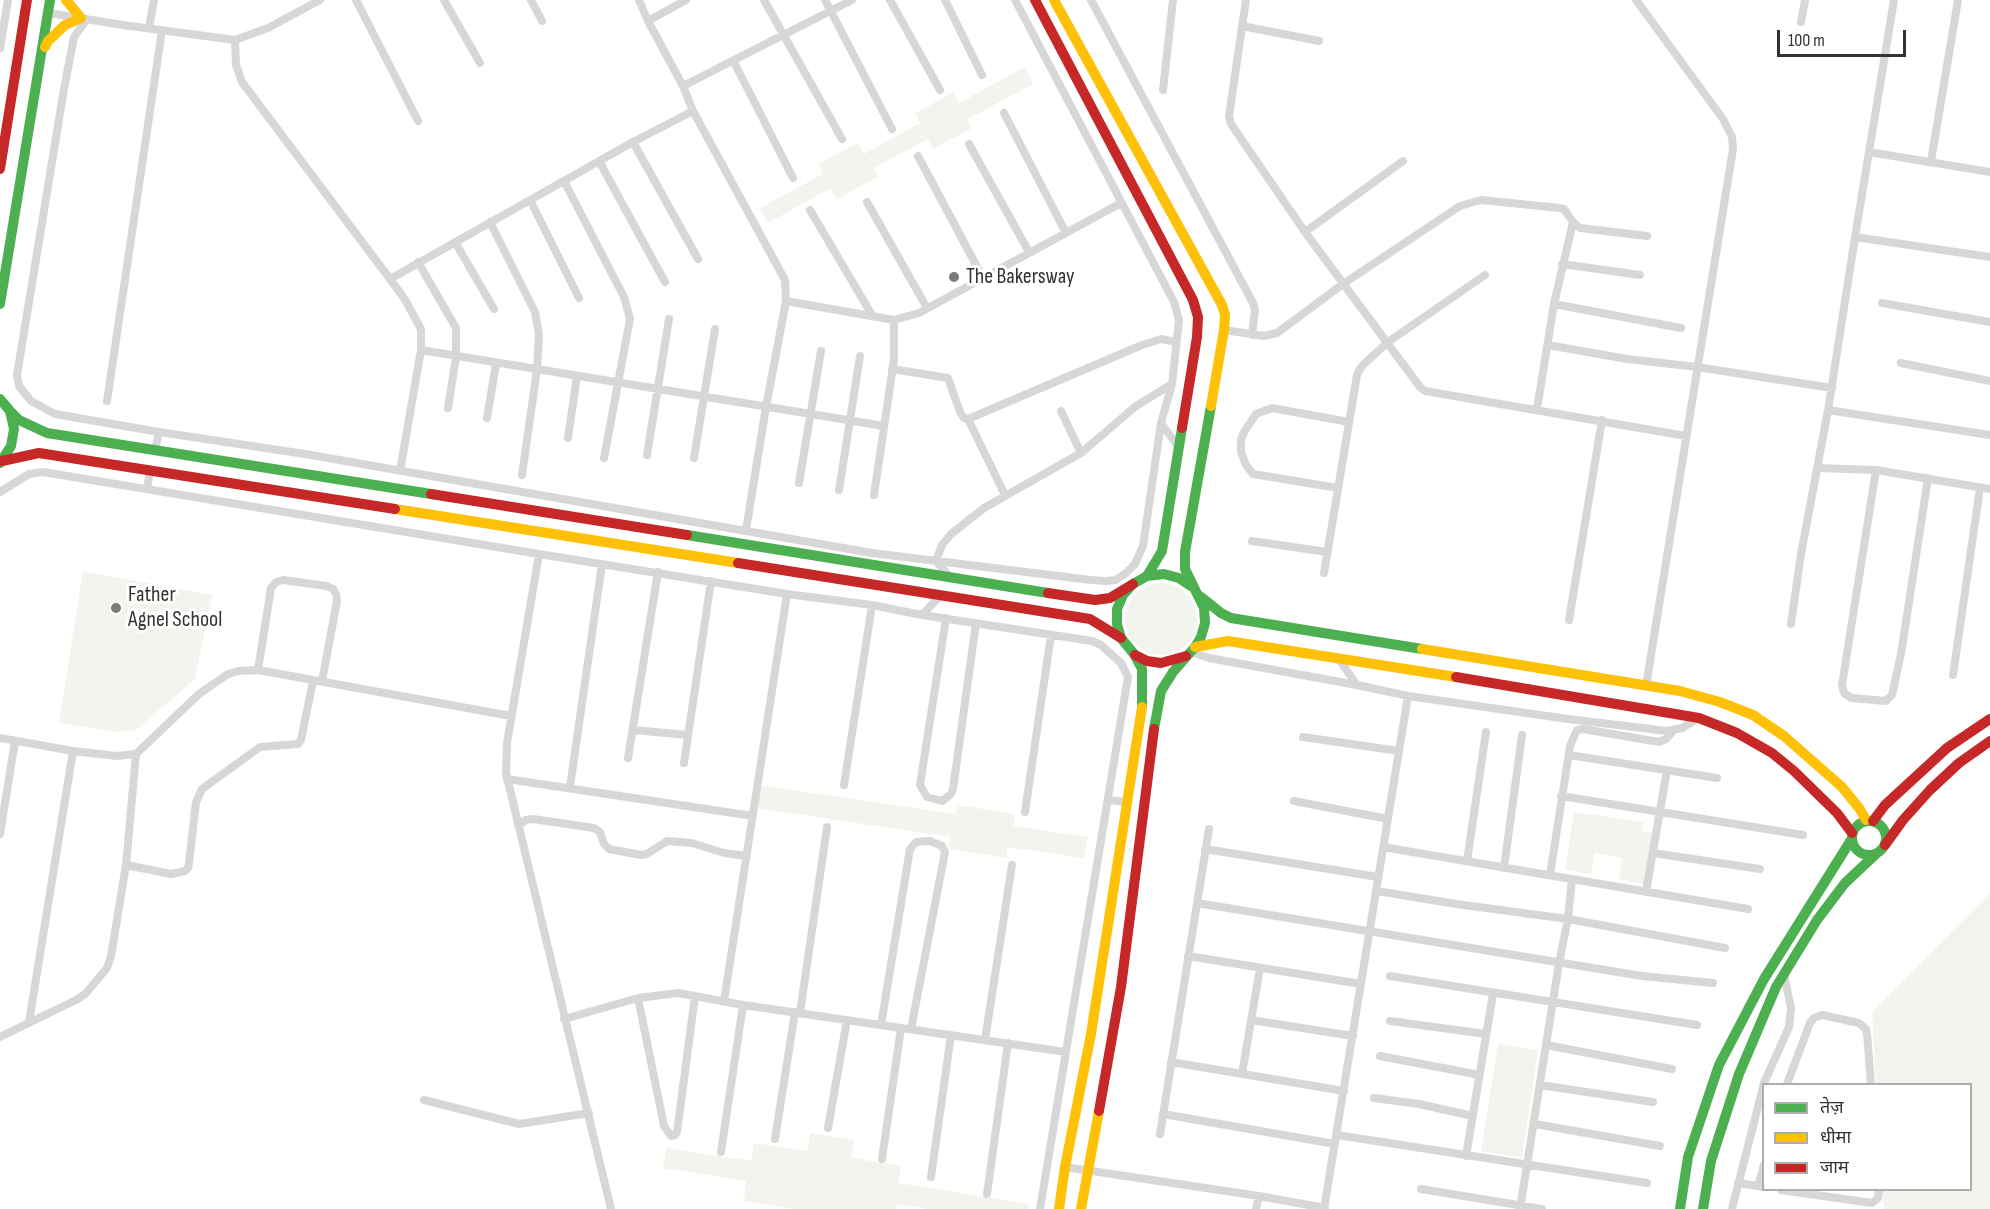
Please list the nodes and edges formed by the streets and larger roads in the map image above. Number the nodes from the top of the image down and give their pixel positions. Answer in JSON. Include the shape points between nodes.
{"nodes":[{"id":1,"x":8,"y":0,"type":"edge"},
{"id":2,"x":27,"y":0,"type":"edge"},
{"id":3,"x":50,"y":0,"type":"edge"},
{"id":4,"x":154,"y":0,"type":"edge"},
{"id":5,"x":320,"y":0,"type":"edge"},
{"id":6,"x":356,"y":0,"type":"edge"},
{"id":7,"x":444,"y":0,"type":"edge"},
{"id":8,"x":531,"y":0,"type":"edge"},
{"id":9,"x":639,"y":0,"type":"edge"},
{"id":10,"x":686,"y":0,"type":"edge"},
{"id":11,"x":764,"y":0,"type":"edge"},
{"id":12,"x":825,"y":0,"type":"edge"},
{"id":13,"x":852,"y":0,"type":"edge"},
{"id":14,"x":890,"y":0,"type":"edge"},
{"id":15,"x":945,"y":0,"type":"edge"},
{"id":16,"x":1015,"y":0,"type":"edge"},
{"id":17,"x":1035,"y":0,"type":"edge"},
{"id":18,"x":1054,"y":0,"type":"edge"},
{"id":19,"x":1090,"y":0,"type":"edge"},
{"id":20,"x":1173,"y":0,"type":"edge"},
{"id":21,"x":1246,"y":0,"type":"edge"},
{"id":22,"x":1636,"y":0,"type":"edge"},
{"id":23,"x":1805,"y":0,"type":"edge"},
{"id":24,"x":1894,"y":0,"type":"edge"},
{"id":25,"x":1958,"y":0,"type":"edge"},
{"id":26,"x":70,"y":2,"type":"edge"},
{"id":27,"x":831,"y":11,"type":"junction"},
{"id":28,"x":48,"y":13,"type":"junction"},
{"id":29,"x":84,"y":18,"type":"junction"},
{"id":30,"x":542,"y":21,"type":"dead end"},
{"id":31,"x":648,"y":21,"type":"junction"},
{"id":32,"x":1801,"y":22,"type":"dead end"},
{"id":33,"x":1242,"y":26,"type":"junction"},
{"id":34,"x":149,"y":28,"type":"junction"},
{"id":35,"x":162,"y":30,"type":"junction"},
{"id":36,"x":783,"y":35,"type":"junction"},
{"id":37,"x":235,"y":40,"type":"junction"},
{"id":38,"x":1319,"y":41,"type":"dead end"},
{"id":39,"x":0,"y":48,"type":"edge"},
{"id":40,"x":41,"y":56,"type":"junction"},
{"id":41,"x":734,"y":62,"type":"junction"},
{"id":42,"x":480,"y":63,"type":"dead end"},
{"id":43,"x":982,"y":75,"type":"dead end"},
{"id":44,"x":683,"y":86,"type":"junction"},
{"id":45,"x":940,"y":90,"type":"dead end"},
{"id":46,"x":1163,"y":90,"type":"dead end"},
{"id":47,"x":693,"y":111,"type":"junction"},
{"id":48,"x":1004,"y":113,"type":"dead end"},
{"id":49,"x":418,"y":121,"type":"dead end"},
{"id":50,"x":892,"y":129,"type":"dead end"},
{"id":51,"x":842,"y":139,"type":"dead end"},
{"id":52,"x":633,"y":142,"type":"junction"},
{"id":53,"x":969,"y":144,"type":"dead end"},
{"id":54,"x":1869,"y":152,"type":"junction"},
{"id":55,"x":918,"y":156,"type":"dead end"},
{"id":56,"x":599,"y":161,"type":"junction"},
{"id":57,"x":1403,"y":161,"type":"dead end"},
{"id":58,"x":1931,"y":161,"type":"junction"},
{"id":59,"x":0,"y":169,"type":"edge"},
{"id":60,"x":1990,"y":172,"type":"edge"},
{"id":61,"x":793,"y":178,"type":"dead end"},
{"id":62,"x":564,"y":181,"type":"junction"},
{"id":63,"x":530,"y":200,"type":"junction"},
{"id":64,"x":867,"y":202,"type":"dead end"},
{"id":65,"x":1121,"y":203,"type":"junction"},
{"id":66,"x":810,"y":210,"type":"dead end"},
{"id":67,"x":490,"y":222,"type":"junction"},
{"id":68,"x":1573,"y":222,"type":"junction"},
{"id":69,"x":1066,"y":232,"type":"junction"},
{"id":70,"x":1305,"y":232,"type":"junction"},
{"id":71,"x":1647,"y":236,"type":"dead end"},
{"id":72,"x":1855,"y":237,"type":"junction"},
{"id":73,"x":455,"y":242,"type":"junction"},
{"id":74,"x":1029,"y":252,"type":"junction"},
{"id":75,"x":1990,"y":257,"type":"edge"},
{"id":76,"x":698,"y":259,"type":"dead end"},
{"id":77,"x":418,"y":262,"type":"junction"},
{"id":78,"x":1562,"y":264,"type":"junction"},
{"id":79,"x":1485,"y":275,"type":"dead end"},
{"id":80,"x":1640,"y":275,"type":"dead end"},
{"id":81,"x":983,"y":278,"type":"junction"},
{"id":82,"x":390,"y":279,"type":"junction"},
{"id":83,"x":665,"y":282,"type":"dead end"},
{"id":84,"x":1343,"y":284,"type":"junction"},
{"id":85,"x":579,"y":298,"type":"dead end"},
{"id":86,"x":786,"y":301,"type":"junction"},
{"id":87,"x":1882,"y":303,"type":"dead end"},
{"id":88,"x":0,"y":304,"type":"edge"},
{"id":89,"x":1554,"y":304,"type":"junction"},
{"id":90,"x":927,"y":308,"type":"junction"},
{"id":91,"x":494,"y":309,"type":"dead end"},
{"id":92,"x":872,"y":315,"type":"junction"},
{"id":93,"x":669,"y":319,"type":"dead end"},
{"id":94,"x":894,"y":320,"type":"junction"},
{"id":95,"x":1990,"y":322,"type":"edge"},
{"id":96,"x":1681,"y":327,"type":"dead end"},
{"id":97,"x":715,"y":329,"type":"dead end"},
{"id":98,"x":1224,"y":330,"type":"junction"},
{"id":99,"x":1252,"y":335,"type":"junction"},
{"id":100,"x":1176,"y":342,"type":"junction"},
{"id":101,"x":1388,"y":342,"type":"junction"},
{"id":102,"x":1548,"y":345,"type":"junction"},
{"id":103,"x":421,"y":350,"type":"junction"},
{"id":104,"x":821,"y":351,"type":"dead end"},
{"id":105,"x":860,"y":356,"type":"dead end"},
{"id":106,"x":456,"y":357,"type":"junction"},
{"id":107,"x":496,"y":363,"type":"junction"},
{"id":108,"x":1901,"y":363,"type":"dead end"},
{"id":109,"x":1697,"y":367,"type":"junction"},
{"id":110,"x":892,"y":369,"type":"junction"},
{"id":111,"x":537,"y":370,"type":"junction"},
{"id":112,"x":577,"y":376,"type":"junction"},
{"id":113,"x":1990,"y":381,"type":"edge"},
{"id":114,"x":618,"y":383,"type":"junction"},
{"id":115,"x":1172,"y":384,"type":"junction"},
{"id":116,"x":1832,"y":388,"type":"junction"},
{"id":117,"x":658,"y":389,"type":"junction"},
{"id":118,"x":704,"y":395,"type":"junction"},
{"id":119,"x":1,"y":398,"type":"edge"},
{"id":120,"x":107,"y":401,"type":"dead end"},
{"id":121,"x":766,"y":407,"type":"junction"},
{"id":122,"x":448,"y":408,"type":"dead end"},
{"id":123,"x":1537,"y":409,"type":"junction"},
{"id":124,"x":1828,"y":410,"type":"junction"},
{"id":125,"x":10,"y":411,"type":"junction"},
{"id":126,"x":1061,"y":411,"type":"dead end"},
{"id":127,"x":811,"y":413,"type":"junction"},
{"id":128,"x":487,"y":418,"type":"dead end"},
{"id":129,"x":968,"y":419,"type":"junction"},
{"id":130,"x":850,"y":420,"type":"junction"},
{"id":131,"x":1602,"y":420,"type":"junction"},
{"id":132,"x":1349,"y":422,"type":"junction"},
{"id":133,"x":1161,"y":423,"type":"junction"},
{"id":134,"x":884,"y":426,"type":"junction"},
{"id":135,"x":159,"y":432,"type":"junction"},
{"id":136,"x":1990,"y":435,"type":"edge"},
{"id":137,"x":1686,"y":436,"type":"junction"},
{"id":138,"x":568,"y":438,"type":"dead end"},
{"id":139,"x":1179,"y":448,"type":"junction"},
{"id":140,"x":155,"y":450,"type":"junction"},
{"id":141,"x":1081,"y":453,"type":"junction"},
{"id":142,"x":647,"y":455,"type":"dead end"},
{"id":143,"x":604,"y":458,"type":"dead end"},
{"id":144,"x":694,"y":458,"type":"dead end"},
{"id":145,"x":1,"y":462,"type":"edge"},
{"id":146,"x":1817,"y":468,"type":"junction"},
{"id":147,"x":1876,"y":470,"type":"junction"},
{"id":148,"x":150,"y":471,"type":"junction"},
{"id":149,"x":400,"y":471,"type":"junction"},
{"id":150,"x":522,"y":475,"type":"dead end"},
{"id":151,"x":1928,"y":478,"type":"junction"},
{"id":152,"x":799,"y":483,"type":"dead end"},
{"id":153,"x":1338,"y":488,"type":"junction"},
{"id":154,"x":1980,"y":488,"type":"junction"},
{"id":155,"x":147,"y":489,"type":"junction"},
{"id":156,"x":1990,"y":489,"type":"edge"},
{"id":157,"x":839,"y":490,"type":"dead end"},
{"id":158,"x":0,"y":492,"type":"edge"},
{"id":159,"x":874,"y":495,"type":"dead end"},
{"id":160,"x":1005,"y":495,"type":"junction"},
{"id":161,"x":746,"y":530,"type":"junction"},
{"id":162,"x":1252,"y":541,"type":"dead end"},
{"id":163,"x":1327,"y":552,"type":"junction"},
{"id":164,"x":539,"y":554,"type":"junction"},
{"id":165,"x":936,"y":561,"type":"junction"},
{"id":166,"x":602,"y":564,"type":"junction"},
{"id":167,"x":657,"y":572,"type":"junction"},
{"id":168,"x":1324,"y":573,"type":"dead end"},
{"id":169,"x":1147,"y":576,"type":"junction"},
{"id":170,"x":950,"y":577,"type":"junction"},
{"id":171,"x":711,"y":581,"type":"junction"},
{"id":172,"x":1133,"y":584,"type":"junction"},
{"id":173,"x":1196,"y":591,"type":"junction"},
{"id":174,"x":787,"y":594,"type":"junction"},
{"id":175,"x":940,"y":596,"type":"junction"},
{"id":176,"x":872,"y":605,"type":"junction"},
{"id":177,"x":922,"y":615,"type":"junction"},
{"id":178,"x":946,"y":618,"type":"junction"},
{"id":179,"x":1569,"y":620,"type":"dead end"},
{"id":180,"x":976,"y":623,"type":"junction"},
{"id":181,"x":1791,"y":624,"type":"dead end"},
{"id":182,"x":1051,"y":635,"type":"junction"},
{"id":183,"x":1121,"y":638,"type":"junction"},
{"id":184,"x":1191,"y":652,"type":"junction"},
{"id":185,"x":1134,"y":654,"type":"junction"},
{"id":186,"x":1338,"y":658,"type":"junction"},
{"id":187,"x":258,"y":670,"type":"junction"},
{"id":188,"x":1953,"y":675,"type":"dead end"},
{"id":189,"x":317,"y":681,"type":"junction"},
{"id":190,"x":1357,"y":685,"type":"junction"},
{"id":191,"x":1646,"y":686,"type":"junction"},
{"id":192,"x":1408,"y":696,"type":"junction"},
{"id":193,"x":511,"y":716,"type":"junction"},
{"id":194,"x":1699,"y":718,"type":"junction"},
{"id":195,"x":1990,"y":719,"type":"edge"},
{"id":196,"x":633,"y":730,"type":"junction"},
{"id":197,"x":1673,"y":731,"type":"junction"},
{"id":198,"x":1486,"y":732,"type":"dead end"},
{"id":199,"x":688,"y":735,"type":"junction"},
{"id":200,"x":1522,"y":735,"type":"dead end"},
{"id":201,"x":1303,"y":736,"type":"dead end"},
{"id":202,"x":0,"y":738,"type":"edge"},
{"id":203,"x":15,"y":741,"type":"junction"},
{"id":204,"x":1990,"y":741,"type":"edge"},
{"id":205,"x":73,"y":751,"type":"junction"},
{"id":206,"x":1399,"y":751,"type":"junction"},
{"id":207,"x":136,"y":754,"type":"junction"},
{"id":208,"x":1569,"y":755,"type":"junction"},
{"id":209,"x":628,"y":758,"type":"dead end"},
{"id":210,"x":684,"y":763,"type":"dead end"},
{"id":211,"x":1667,"y":770,"type":"junction"},
{"id":212,"x":1717,"y":778,"type":"dead end"},
{"id":213,"x":507,"y":779,"type":"junction"},
{"id":214,"x":844,"y":785,"type":"dead end"},
{"id":215,"x":570,"y":787,"type":"junction"},
{"id":216,"x":1561,"y":796,"type":"junction"},
{"id":217,"x":1108,"y":800,"type":"junction"},
{"id":218,"x":1294,"y":801,"type":"dead end"},
{"id":219,"x":1127,"y":802,"type":"junction"},
{"id":220,"x":1025,"y":812,"type":"dead end"},
{"id":221,"x":1660,"y":812,"type":"junction"},
{"id":222,"x":753,"y":816,"type":"junction"},
{"id":223,"x":1388,"y":819,"type":"junction"},
{"id":224,"x":1870,"y":821,"type":"junction"},
{"id":225,"x":518,"y":825,"type":"junction"},
{"id":226,"x":827,"y":827,"type":"dead end"},
{"id":227,"x":1209,"y":829,"type":"dead end"},
{"id":228,"x":0,"y":834,"type":"edge"},
{"id":229,"x":1803,"y":835,"type":"dead end"},
{"id":230,"x":1851,"y":836,"type":"junction"},
{"id":231,"x":1885,"y":845,"type":"junction"},
{"id":232,"x":1383,"y":847,"type":"junction"},
{"id":233,"x":1206,"y":849,"type":"junction"},
{"id":234,"x":1653,"y":853,"type":"junction"},
{"id":235,"x":1876,"y":854,"type":"junction"},
{"id":236,"x":747,"y":856,"type":"junction"},
{"id":237,"x":1467,"y":861,"type":"junction"},
{"id":238,"x":126,"y":865,"type":"junction"},
{"id":239,"x":1012,"y":865,"type":"dead end"},
{"id":240,"x":1504,"y":868,"type":"junction"},
{"id":241,"x":1760,"y":869,"type":"dead end"},
{"id":242,"x":1550,"y":875,"type":"junction"},
{"id":243,"x":1378,"y":877,"type":"junction"},
{"id":244,"x":1572,"y":879,"type":"junction"},
{"id":245,"x":1377,"y":891,"type":"junction"},
{"id":246,"x":1646,"y":892,"type":"junction"},
{"id":247,"x":1197,"y":903,"type":"junction"},
{"id":248,"x":1748,"y":909,"type":"dead end"},
{"id":249,"x":1568,"y":919,"type":"junction"},
{"id":250,"x":1370,"y":931,"type":"junction"},
{"id":251,"x":1725,"y":948,"type":"dead end"},
{"id":252,"x":1188,"y":956,"type":"junction"},
{"id":253,"x":1559,"y":963,"type":"junction"},
{"id":254,"x":1260,"y":968,"type":"junction"},
{"id":255,"x":1784,"y":974,"type":"junction"},
{"id":256,"x":1390,"y":976,"type":"dead end"},
{"id":257,"x":1713,"y":983,"type":"dead end"},
{"id":258,"x":1361,"y":984,"type":"junction"},
{"id":259,"x":1493,"y":994,"type":"junction"},
{"id":260,"x":695,"y":996,"type":"junction"},
{"id":261,"x":638,"y":998,"type":"junction"},
{"id":262,"x":724,"y":1001,"type":"junction"},
{"id":263,"x":1553,"y":1003,"type":"junction"},
{"id":264,"x":743,"y":1005,"type":"junction"},
{"id":265,"x":798,"y":1013,"type":"junction"},
{"id":266,"x":564,"y":1018,"type":"junction"},
{"id":267,"x":847,"y":1020,"type":"junction"},
{"id":268,"x":1251,"y":1020,"type":"junction"},
{"id":269,"x":1390,"y":1021,"type":"dead end"},
{"id":270,"x":29,"y":1022,"type":"junction"},
{"id":271,"x":881,"y":1025,"type":"junction"},
{"id":272,"x":1697,"y":1025,"type":"dead end"},
{"id":273,"x":901,"y":1028,"type":"junction"},
{"id":274,"x":911,"y":1029,"type":"junction"},
{"id":275,"x":1486,"y":1034,"type":"junction"},
{"id":276,"x":951,"y":1035,"type":"junction"},
{"id":277,"x":0,"y":1036,"type":"edge"},
{"id":278,"x":1353,"y":1036,"type":"junction"},
{"id":279,"x":985,"y":1040,"type":"junction"},
{"id":280,"x":1008,"y":1043,"type":"junction"},
{"id":281,"x":1546,"y":1045,"type":"junction"},
{"id":282,"x":1066,"y":1052,"type":"junction"},
{"id":283,"x":1380,"y":1056,"type":"dead end"},
{"id":284,"x":1171,"y":1062,"type":"junction"},
{"id":285,"x":1672,"y":1069,"type":"dead end"},
{"id":286,"x":1242,"y":1074,"type":"junction"},
{"id":287,"x":1480,"y":1075,"type":"junction"},
{"id":288,"x":1767,"y":1083,"type":"edge"},
{"id":289,"x":1787,"y":1083,"type":"edge"},
{"id":290,"x":1871,"y":1083,"type":"edge"},
{"id":291,"x":1540,"y":1085,"type":"junction"},
{"id":292,"x":1344,"y":1091,"type":"junction"},
{"id":293,"x":1374,"y":1098,"type":"dead end"},
{"id":294,"x":1762,"y":1099,"type":"edge"},
{"id":295,"x":424,"y":1100,"type":"dead end"},
{"id":296,"x":1653,"y":1102,"type":"dead end"},
{"id":297,"x":590,"y":1113,"type":"junction"},
{"id":298,"x":1163,"y":1114,"type":"junction"},
{"id":299,"x":1473,"y":1116,"type":"junction"},
{"id":300,"x":1535,"y":1124,"type":"junction"},
{"id":301,"x":828,"y":1128,"type":"dead end"},
{"id":302,"x":1160,"y":1134,"type":"dead end"},
{"id":303,"x":1336,"y":1135,"type":"junction"},
{"id":304,"x":775,"y":1139,"type":"dead end"},
{"id":305,"x":1335,"y":1144,"type":"junction"},
{"id":306,"x":1660,"y":1146,"type":"dead end"},
{"id":307,"x":721,"y":1152,"type":"dead end"},
{"id":308,"x":1466,"y":1156,"type":"junction"},
{"id":309,"x":882,"y":1160,"type":"dead end"},
{"id":310,"x":1527,"y":1165,"type":"junction"},
{"id":311,"x":1065,"y":1167,"type":"junction"},
{"id":312,"x":1087,"y":1170,"type":"junction"},
{"id":313,"x":931,"y":1177,"type":"dead end"},
{"id":314,"x":1647,"y":1183,"type":"dead end"},
{"id":315,"x":1738,"y":1183,"type":"junction"},
{"id":316,"x":1761,"y":1186,"type":"edge"},
{"id":317,"x":1421,"y":1189,"type":"dead end"},
{"id":318,"x":1787,"y":1191,"type":"edge"},
{"id":319,"x":1840,"y":1191,"type":"edge"},
{"id":320,"x":1879,"y":1191,"type":"edge"},
{"id":321,"x":987,"y":1194,"type":"dead end"},
{"id":322,"x":1258,"y":1196,"type":"junction"},
{"id":323,"x":1841,"y":1199,"type":"junction"},
{"id":324,"x":1521,"y":1208,"type":"edge"},
{"id":325,"x":611,"y":1209,"type":"edge"},
{"id":326,"x":1040,"y":1209,"type":"edge"},
{"id":327,"x":1059,"y":1209,"type":"edge"},
{"id":328,"x":1081,"y":1209,"type":"edge"},
{"id":329,"x":1257,"y":1209,"type":"edge"},
{"id":330,"x":1324,"y":1209,"type":"edge"},
{"id":331,"x":1542,"y":1209,"type":"edge"},
{"id":332,"x":1680,"y":1209,"type":"edge"},
{"id":333,"x":1703,"y":1209,"type":"edge"},
{"id":334,"x":1732,"y":1209,"type":"edge"}],
"edges":[{"from":1,"to":39,"type":"street"},
{"from":2,"to":59,"type":"street"},
{"from":3,"to":28,"type":"street"},
{"from":4,"to":34,"type":"street"},
{"from":5,"to":37,"type":"street","via":[[268,28]]},
{"from":6,"to":49,"type":"street"},
{"from":7,"to":42,"type":"street"},
{"from":8,"to":30,"type":"street"},
{"from":9,"to":31,"type":"street"},
{"from":10,"to":31,"type":"street"},
{"from":11,"to":36,"type":"street"},
{"from":12,"to":27,"type":"street"},
{"from":13,"to":27,"type":"street"},
{"from":14,"to":45,"type":"street"},
{"from":15,"to":43,"type":"street"},
{"from":16,"to":65,"type":"street"},
{"from":17,"to":139,"type":"street","via":[[1193,300],[1198,317],[1197,337]]},
{"from":18,"to":98,"type":"street","via":[[1222,305]]},
{"from":19,"to":99,"type":"street","via":[[1254,303]]},
{"from":20,"to":46,"type":"street"},
{"from":21,"to":33,"type":"street"},
{"from":22,"to":109,"type":"street","via":[[1732,137]]},
{"from":23,"to":32,"type":"street"},
{"from":24,"to":54,"type":"street"},
{"from":25,"to":58,"type":"street"},
{"from":26,"to":29,"type":"street"},
{"from":27,"to":36,"type":"street"},
{"from":27,"to":50,"type":"street"},
{"from":28,"to":29,"type":"street"},
{"from":28,"to":40,"type":"street"},
{"from":29,"to":34,"type":"street"},
{"from":29,"to":40,"type":"street","via":[[55,33]]},
{"from":29,"to":135,"type":"street","via":[[74,37],[64,89],[17,375],[19,386],[30,401],[55,414]]},
{"from":31,"to":44,"type":"street"},
{"from":33,"to":38,"type":"street"},
{"from":33,"to":70,"type":"street","via":[[1231,124]]},
{"from":34,"to":35,"type":"street"},
{"from":35,"to":37,"type":"street"},
{"from":35,"to":120,"type":"street"},
{"from":36,"to":41,"type":"street"},
{"from":36,"to":51,"type":"street"},
{"from":37,"to":82,"type":"street","via":[[236,65],[242,82]]},
{"from":40,"to":88,"type":"street"},
{"from":41,"to":44,"type":"street"},
{"from":41,"to":61,"type":"street"},
{"from":44,"to":47,"type":"street"},
{"from":47,"to":52,"type":"street"},
{"from":47,"to":86,"type":"street","via":[[782,270]]},
{"from":48,"to":69,"type":"street"},
{"from":52,"to":56,"type":"street"},
{"from":52,"to":76,"type":"street"},
{"from":53,"to":74,"type":"street"},
{"from":54,"to":58,"type":"street"},
{"from":54,"to":72,"type":"street"},
{"from":55,"to":81,"type":"street"},
{"from":56,"to":62,"type":"street"},
{"from":56,"to":83,"type":"street"},
{"from":57,"to":70,"type":"street"},
{"from":58,"to":60,"type":"street"},
{"from":62,"to":63,"type":"street"},
{"from":62,"to":114,"type":"street","via":[[624,297],[630,319]]},
{"from":63,"to":67,"type":"street"},
{"from":63,"to":85,"type":"street"},
{"from":64,"to":90,"type":"street"},
{"from":65,"to":69,"type":"street"},
{"from":65,"to":100,"type":"street","via":[[1174,302],[1179,320]]},
{"from":66,"to":92,"type":"street"},
{"from":67,"to":73,"type":"street"},
{"from":67,"to":111,"type":"street","via":[[535,312],[539,335]]},
{"from":68,"to":71,"type":"street","via":[[1589,230]]},
{"from":68,"to":78,"type":"street"},
{"from":68,"to":84,"type":"street","via":[[1560,208],[1473,202],[1460,206]]},
{"from":69,"to":74,"type":"street"},
{"from":70,"to":84,"type":"street"},
{"from":72,"to":75,"type":"street"},
{"from":72,"to":116,"type":"street"},
{"from":73,"to":77,"type":"street"},
{"from":73,"to":91,"type":"street"},
{"from":74,"to":81,"type":"street"},
{"from":77,"to":82,"type":"street"},
{"from":77,"to":106,"type":"street","via":[[456,328]]},
{"from":78,"to":80,"type":"street"},
{"from":78,"to":89,"type":"street"},
{"from":79,"to":101,"type":"street"},
{"from":81,"to":90,"type":"street"},
{"from":82,"to":103,"type":"street","via":[[421,329]]},
{"from":84,"to":99,"type":"street","via":[[1277,333]]},
{"from":84,"to":101,"type":"street"},
{"from":86,"to":92,"type":"street"},
{"from":86,"to":121,"type":"street"},
{"from":87,"to":95,"type":"street"},
{"from":89,"to":96,"type":"street"},
{"from":89,"to":102,"type":"street"},
{"from":90,"to":94,"type":"street"},
{"from":92,"to":94,"type":"street"},
{"from":93,"to":117,"type":"street"},
{"from":94,"to":110,"type":"street"},
{"from":97,"to":118,"type":"street"},
{"from":98,"to":99,"type":"street"},
{"from":98,"to":173,"type":"street","via":[[1185,552],[1185,569]]},
{"from":100,"to":115,"type":"street"},
{"from":100,"to":129,"type":"street","via":[[1161,339],[1142,345]]},
{"from":101,"to":123,"type":"street","via":[[1425,391]]},
{"from":101,"to":132,"type":"street","via":[[1357,375]]},
{"from":102,"to":109,"type":"street"},
{"from":102,"to":123,"type":"street"},
{"from":103,"to":106,"type":"street"},
{"from":103,"to":149,"type":"street"},
{"from":104,"to":127,"type":"street"},
{"from":105,"to":130,"type":"street"},
{"from":106,"to":107,"type":"street"},
{"from":106,"to":122,"type":"street"},
{"from":107,"to":111,"type":"street"},
{"from":107,"to":128,"type":"street"},
{"from":108,"to":113,"type":"street"},
{"from":109,"to":116,"type":"street"},
{"from":109,"to":137,"type":"street"},
{"from":110,"to":129,"type":"street","via":[[948,378],[960,412]]},
{"from":110,"to":134,"type":"street"},
{"from":111,"to":112,"type":"street"},
{"from":111,"to":150,"type":"street"},
{"from":112,"to":114,"type":"street"},
{"from":112,"to":138,"type":"street"},
{"from":114,"to":117,"type":"street"},
{"from":114,"to":143,"type":"street"},
{"from":115,"to":133,"type":"street"},
{"from":115,"to":141,"type":"street","via":[[1136,406]]},
{"from":116,"to":124,"type":"street"},
{"from":117,"to":118,"type":"street"},
{"from":117,"to":142,"type":"street"},
{"from":118,"to":121,"type":"street"},
{"from":118,"to":144,"type":"street"},
{"from":119,"to":125,"type":"street"},
{"from":121,"to":127,"type":"street"},
{"from":121,"to":161,"type":"street"},
{"from":123,"to":131,"type":"street"},
{"from":124,"to":136,"type":"street"},
{"from":124,"to":146,"type":"street"},
{"from":125,"to":140,"type":"street","via":[[19,420],[47,433]]},
{"from":125,"to":145,"type":"street","via":[[14,429],[11,446]]},
{"from":126,"to":141,"type":"street"},
{"from":127,"to":130,"type":"street"},
{"from":127,"to":152,"type":"street"},
{"from":129,"to":160,"type":"street"},
{"from":130,"to":134,"type":"street"},
{"from":130,"to":157,"type":"street"},
{"from":131,"to":137,"type":"street"},
{"from":131,"to":179,"type":"street"},
{"from":132,"to":153,"type":"street"},
{"from":132,"to":153,"type":"street","via":[[1272,408],[1256,414],[1241,440],[1241,452],[1253,474]]},
{"from":133,"to":139,"type":"street"},
{"from":133,"to":165,"type":"street","via":[[1143,546],[1134,564],[1116,580]]},
{"from":134,"to":159,"type":"street"},
{"from":135,"to":140,"type":"street"},
{"from":135,"to":149,"type":"street"},
{"from":137,"to":191,"type":"street"},
{"from":139,"to":169,"type":"street","via":[[1162,551]]},
{"from":140,"to":170,"type":"street"},
{"from":141,"to":160,"type":"street"},
{"from":145,"to":148,"type":"street","via":[[39,453]]},
{"from":146,"to":147,"type":"street"},
{"from":146,"to":181,"type":"street"},
{"from":147,"to":151,"type":"street"},
{"from":147,"to":151,"type":"street","via":[[1842,686],[1851,698],[1886,701],[1892,695]]},
{"from":148,"to":155,"type":"street"},
{"from":148,"to":175,"type":"street"},
{"from":149,"to":161,"type":"street"},
{"from":151,"to":154,"type":"street"},
{"from":153,"to":163,"type":"street"},
{"from":154,"to":156,"type":"street"},
{"from":154,"to":188,"type":"street"},
{"from":155,"to":158,"type":"street","via":[[36,471]]},
{"from":155,"to":164,"type":"street"},
{"from":160,"to":165,"type":"street","via":[[951,534]]},
{"from":161,"to":165,"type":"street"},
{"from":162,"to":163,"type":"street"},
{"from":163,"to":168,"type":"street"},
{"from":164,"to":166,"type":"street"},
{"from":164,"to":193,"type":"street"},
{"from":165,"to":170,"type":"street"},
{"from":166,"to":167,"type":"street"},
{"from":166,"to":215,"type":"street"},
{"from":167,"to":171,"type":"street"},
{"from":167,"to":196,"type":"street"},
{"from":169,"to":172,"type":"street"},
{"from":169,"to":173,"type":"street","via":[[1164,574],[1179,578]]},
{"from":170,"to":172,"type":"street","via":[[1095,600],[1110,598]]},
{"from":171,"to":174,"type":"street"},
{"from":171,"to":199,"type":"street"},
{"from":172,"to":183,"type":"street","via":[[1118,609]]},
{"from":173,"to":184,"type":"street","via":[[1204,608],[1205,623]]},
{"from":173,"to":191,"type":"street","via":[[1231,618]]},
{"from":174,"to":176,"type":"street"},
{"from":174,"to":222,"type":"street"},
{"from":175,"to":177,"type":"street"},
{"from":175,"to":183,"type":"street","via":[[1090,619]]},
{"from":176,"to":177,"type":"street"},
{"from":176,"to":214,"type":"street"},
{"from":177,"to":178,"type":"street"},
{"from":178,"to":180,"type":"street"},
{"from":178,"to":180,"type":"street","via":[[920,785],[927,797],[942,801],[953,789]]},
{"from":180,"to":182,"type":"street"},
{"from":182,"to":217,"type":"street","via":[[1101,645],[1121,663],[1128,677]]},
{"from":182,"to":220,"type":"street"},
{"from":183,"to":185,"type":"street"},
{"from":184,"to":185,"type":"street","via":[[1161,663]]},
{"from":184,"to":186,"type":"street","via":[[1228,641]]},
{"from":184,"to":190,"type":"street"},
{"from":184,"to":312,"type":"street","via":[[1161,691],[1156,711],[1121,987]]},
{"from":185,"to":219,"type":"street","via":[[1142,669],[1143,688]]},
{"from":186,"to":190,"type":"street"},
{"from":186,"to":194,"type":"street"},
{"from":187,"to":189,"type":"street"},
{"from":187,"to":189,"type":"street","via":[[271,588],[283,580],[327,586],[336,594],[337,601]]},
{"from":187,"to":207,"type":"street","via":[[228,674],[199,694]]},
{"from":189,"to":193,"type":"street"},
{"from":189,"to":238,"type":"street","via":[[298,744],[260,747],[199,794],[185,871],[171,874]]},
{"from":190,"to":192,"type":"street"},
{"from":191,"to":224,"type":"street","via":[[1680,691],[1753,715],[1807,754]]},
{"from":192,"to":197,"type":"street"},
{"from":192,"to":206,"type":"street"},
{"from":193,"to":213,"type":"street"},
{"from":194,"to":197,"type":"street"},
{"from":194,"to":230,"type":"street","via":[[1772,753],[1837,813]]},
{"from":195,"to":224,"type":"street","via":[[1947,748]]},
{"from":196,"to":199,"type":"street"},
{"from":196,"to":209,"type":"street"},
{"from":197,"to":208,"type":"street","via":[[1659,742],[1580,729],[1573,735]]},
{"from":198,"to":237,"type":"street"},
{"from":199,"to":210,"type":"street"},
{"from":200,"to":240,"type":"street"},
{"from":201,"to":206,"type":"street"},
{"from":202,"to":203,"type":"street"},
{"from":203,"to":205,"type":"street"},
{"from":203,"to":228,"type":"street"},
{"from":204,"to":231,"type":"street","via":[[1930,790]]},
{"from":205,"to":207,"type":"street"},
{"from":205,"to":270,"type":"street"},
{"from":206,"to":223,"type":"street"},
{"from":207,"to":238,"type":"street"},
{"from":208,"to":211,"type":"street"},
{"from":208,"to":216,"type":"street"},
{"from":211,"to":212,"type":"street"},
{"from":211,"to":221,"type":"street"},
{"from":213,"to":215,"type":"street"},
{"from":213,"to":225,"type":"street"},
{"from":215,"to":222,"type":"street"},
{"from":216,"to":221,"type":"street"},
{"from":216,"to":242,"type":"street"},
{"from":217,"to":219,"type":"street"},
{"from":217,"to":282,"type":"street"},
{"from":218,"to":223,"type":"street"},
{"from":219,"to":311,"type":"street","via":[[1092,1034]]},
{"from":221,"to":229,"type":"street"},
{"from":221,"to":234,"type":"street"},
{"from":222,"to":236,"type":"street"},
{"from":223,"to":232,"type":"street"},
{"from":224,"to":230,"type":"street","via":[[1858,824]]},
{"from":224,"to":231,"type":"street","via":[[1885,831]]},
{"from":225,"to":236,"type":"street","via":[[533,819],[594,828],[609,849],[641,855],[667,841]]},
{"from":225,"to":266,"type":"street"},
{"from":226,"to":265,"type":"street"},
{"from":227,"to":233,"type":"street"},
{"from":230,"to":235,"type":"street","via":[[1860,853]]},
{"from":230,"to":332,"type":"street","via":[[1764,979],[1719,1065],[1688,1156]]},
{"from":231,"to":235,"type":"street"},
{"from":232,"to":237,"type":"street"},
{"from":232,"to":243,"type":"street"},
{"from":233,"to":243,"type":"street"},
{"from":233,"to":247,"type":"street"},
{"from":234,"to":241,"type":"street"},
{"from":234,"to":246,"type":"street"},
{"from":235,"to":255,"type":"street","via":[[1845,883],[1816,920]]},
{"from":236,"to":262,"type":"street"},
{"from":237,"to":240,"type":"street"},
{"from":238,"to":270,"type":"street","via":[[107,968],[78,999]]},
{"from":239,"to":279,"type":"street"},
{"from":240,"to":242,"type":"street"},
{"from":242,"to":244,"type":"street"},
{"from":243,"to":245,"type":"street"},
{"from":244,"to":246,"type":"street"},
{"from":244,"to":249,"type":"street"},
{"from":245,"to":249,"type":"street"},
{"from":245,"to":250,"type":"street"},
{"from":246,"to":248,"type":"street"},
{"from":247,"to":250,"type":"street"},
{"from":247,"to":252,"type":"street"},
{"from":249,"to":251,"type":"street"},
{"from":249,"to":253,"type":"street"},
{"from":250,"to":253,"type":"street"},
{"from":250,"to":258,"type":"street"},
{"from":252,"to":254,"type":"street"},
{"from":252,"to":284,"type":"street"},
{"from":253,"to":257,"type":"street"},
{"from":253,"to":263,"type":"street"},
{"from":254,"to":258,"type":"street"},
{"from":254,"to":268,"type":"street"},
{"from":255,"to":288,"type":"street","via":[[1791,1008],[1789,1028]]},
{"from":255,"to":333,"type":"street","via":[[1736,1085],[1710,1161]]},
{"from":256,"to":259,"type":"street"},
{"from":258,"to":278,"type":"street"},
{"from":259,"to":263,"type":"street"},
{"from":259,"to":275,"type":"street"},
{"from":260,"to":261,"type":"street","via":[[678,993]]},
{"from":260,"to":261,"type":"street","via":[[677,1131],[671,1136],[664,1126]]},
{"from":260,"to":262,"type":"street"},
{"from":261,"to":266,"type":"street"},
{"from":262,"to":264,"type":"street"},
{"from":263,"to":272,"type":"street"},
{"from":263,"to":281,"type":"street"},
{"from":264,"to":265,"type":"street"},
{"from":264,"to":307,"type":"street"},
{"from":265,"to":267,"type":"street"},
{"from":265,"to":304,"type":"street"},
{"from":266,"to":297,"type":"street"},
{"from":267,"to":271,"type":"street"},
{"from":267,"to":301,"type":"street"},
{"from":268,"to":278,"type":"street"},
{"from":268,"to":286,"type":"street"},
{"from":269,"to":275,"type":"street"},
{"from":270,"to":277,"type":"street"},
{"from":271,"to":273,"type":"street"},
{"from":271,"to":274,"type":"street","via":[[910,849],[916,842],[930,841],[942,846],[945,852]]},
{"from":273,"to":274,"type":"street"},
{"from":273,"to":309,"type":"street"},
{"from":274,"to":276,"type":"street"},
{"from":275,"to":287,"type":"street"},
{"from":276,"to":279,"type":"street"},
{"from":276,"to":313,"type":"street"},
{"from":278,"to":292,"type":"street"},
{"from":279,"to":280,"type":"street"},
{"from":280,"to":282,"type":"street"},
{"from":280,"to":321,"type":"street"},
{"from":281,"to":285,"type":"street"},
{"from":281,"to":291,"type":"street"},
{"from":282,"to":326,"type":"street"},
{"from":283,"to":287,"type":"street"},
{"from":284,"to":286,"type":"street"},
{"from":284,"to":298,"type":"street"},
{"from":286,"to":292,"type":"street"},
{"from":287,"to":299,"type":"street"},
{"from":289,"to":290,"type":"street","via":[[1810,1023],[1822,1015],[1859,1023],[1866,1029]]},
{"from":291,"to":296,"type":"street"},
{"from":291,"to":300,"type":"street"},
{"from":292,"to":303,"type":"street"},
{"from":293,"to":299,"type":"street"},
{"from":294,"to":315,"type":"street"},
{"from":295,"to":297,"type":"street","via":[[519,1124]]},
{"from":297,"to":325,"type":"street"},
{"from":298,"to":302,"type":"street"},
{"from":298,"to":305,"type":"street"},
{"from":299,"to":308,"type":"street"},
{"from":300,"to":306,"type":"street"},
{"from":300,"to":310,"type":"street"},
{"from":303,"to":305,"type":"street"},
{"from":303,"to":308,"type":"street"},
{"from":305,"to":330,"type":"street"},
{"from":308,"to":310,"type":"street"},
{"from":310,"to":314,"type":"street"},
{"from":310,"to":324,"type":"street"},
{"from":311,"to":312,"type":"street"},
{"from":311,"to":327,"type":"street"},
{"from":312,"to":322,"type":"street"},
{"from":312,"to":328,"type":"street"},
{"from":315,"to":316,"type":"street"},
{"from":315,"to":334,"type":"street"},
{"from":317,"to":324,"type":"street"},
{"from":318,"to":323,"type":"street"},
{"from":319,"to":323,"type":"street"},
{"from":320,"to":323,"type":"street","via":[[1872,1203]]},
{"from":322,"to":329,"type":"street"},
{"from":322,"to":330,"type":"street"},
{"from":324,"to":331,"type":"street"}]}
